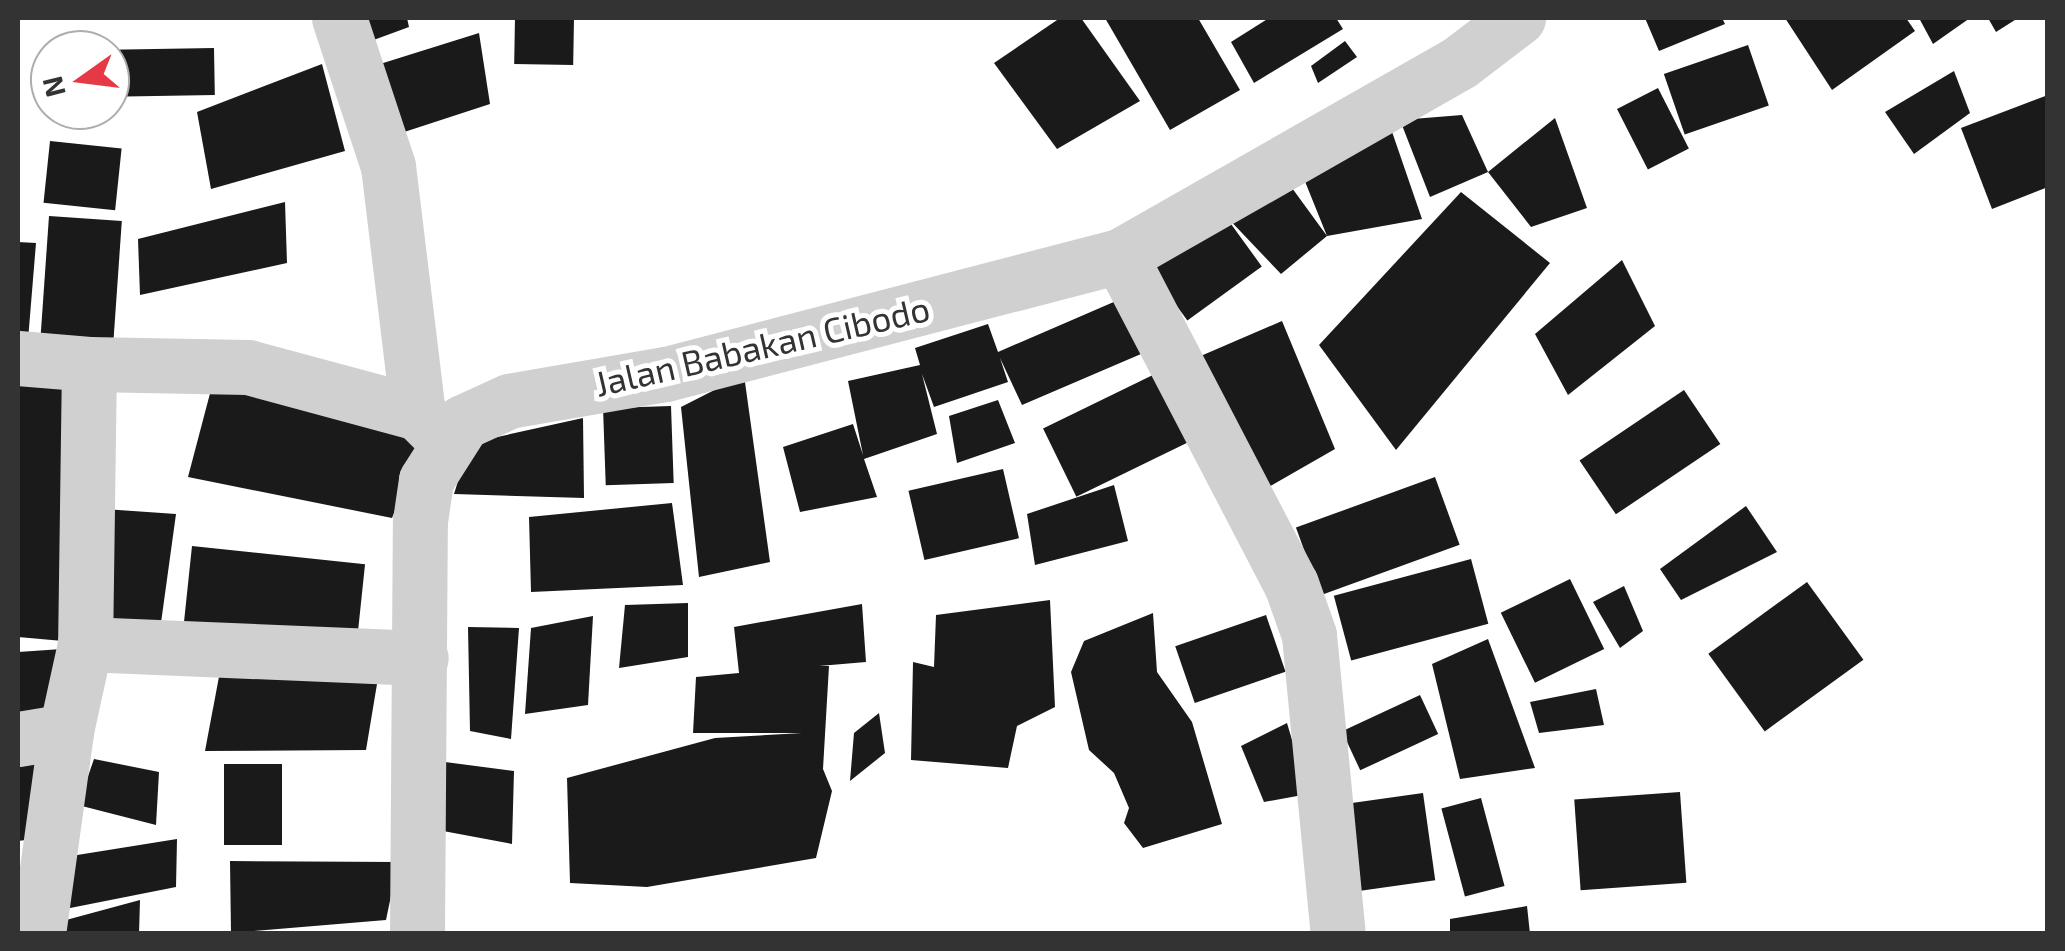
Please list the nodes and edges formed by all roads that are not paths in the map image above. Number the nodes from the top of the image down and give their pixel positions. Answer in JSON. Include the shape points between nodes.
{"nodes":[{"id":1,"x":339,"y":18,"type":"edge"},
{"id":2,"x":1518,"y":18,"type":"edge"},
{"id":3,"x":1120,"y":256,"type":"junction"},
{"id":4,"x":18,"y":358,"type":"edge"},
{"id":5,"x":90,"y":364,"type":"junction"},
{"id":6,"x":432,"y":428,"type":"junction"},
{"id":7,"x":86,"y":644,"type":"junction"},
{"id":8,"x":421,"y":658,"type":"junction"},
{"id":9,"x":42,"y":735,"type":"edge"},
{"id":10,"x":38,"y":934,"type":"edge"},
{"id":11,"x":417,"y":934,"type":"edge"},
{"id":12,"x":1338,"y":934,"type":"edge"}],
"edges":[{"from":1,"to":6,"type":"street","via":[[388,166]]},
{"from":2,"to":3,"type":"street","name":"Jalan Babakan Cibodo","via":[[1460,62]]},
{"from":3,"to":6,"type":"street","name":"Jalan Babakan Cibodo","via":[[666,374],[510,401]]},
{"from":3,"to":12,"type":"street","via":[[1291,584],[1308,635]]},
{"from":4,"to":5,"type":"street"},
{"from":5,"to":6,"type":"street","via":[[248,367]]},
{"from":5,"to":7,"type":"street"},
{"from":6,"to":8,"type":"street","name":"Jalan Babakan Cibodo","via":[[423,496]]},
{"from":7,"to":8,"type":"street"},
{"from":7,"to":9,"type":"street"},
{"from":8,"to":11,"type":"street","name":"Jalan Babakan Cibodo"},
{"from":9,"to":10,"type":"street"}]}
